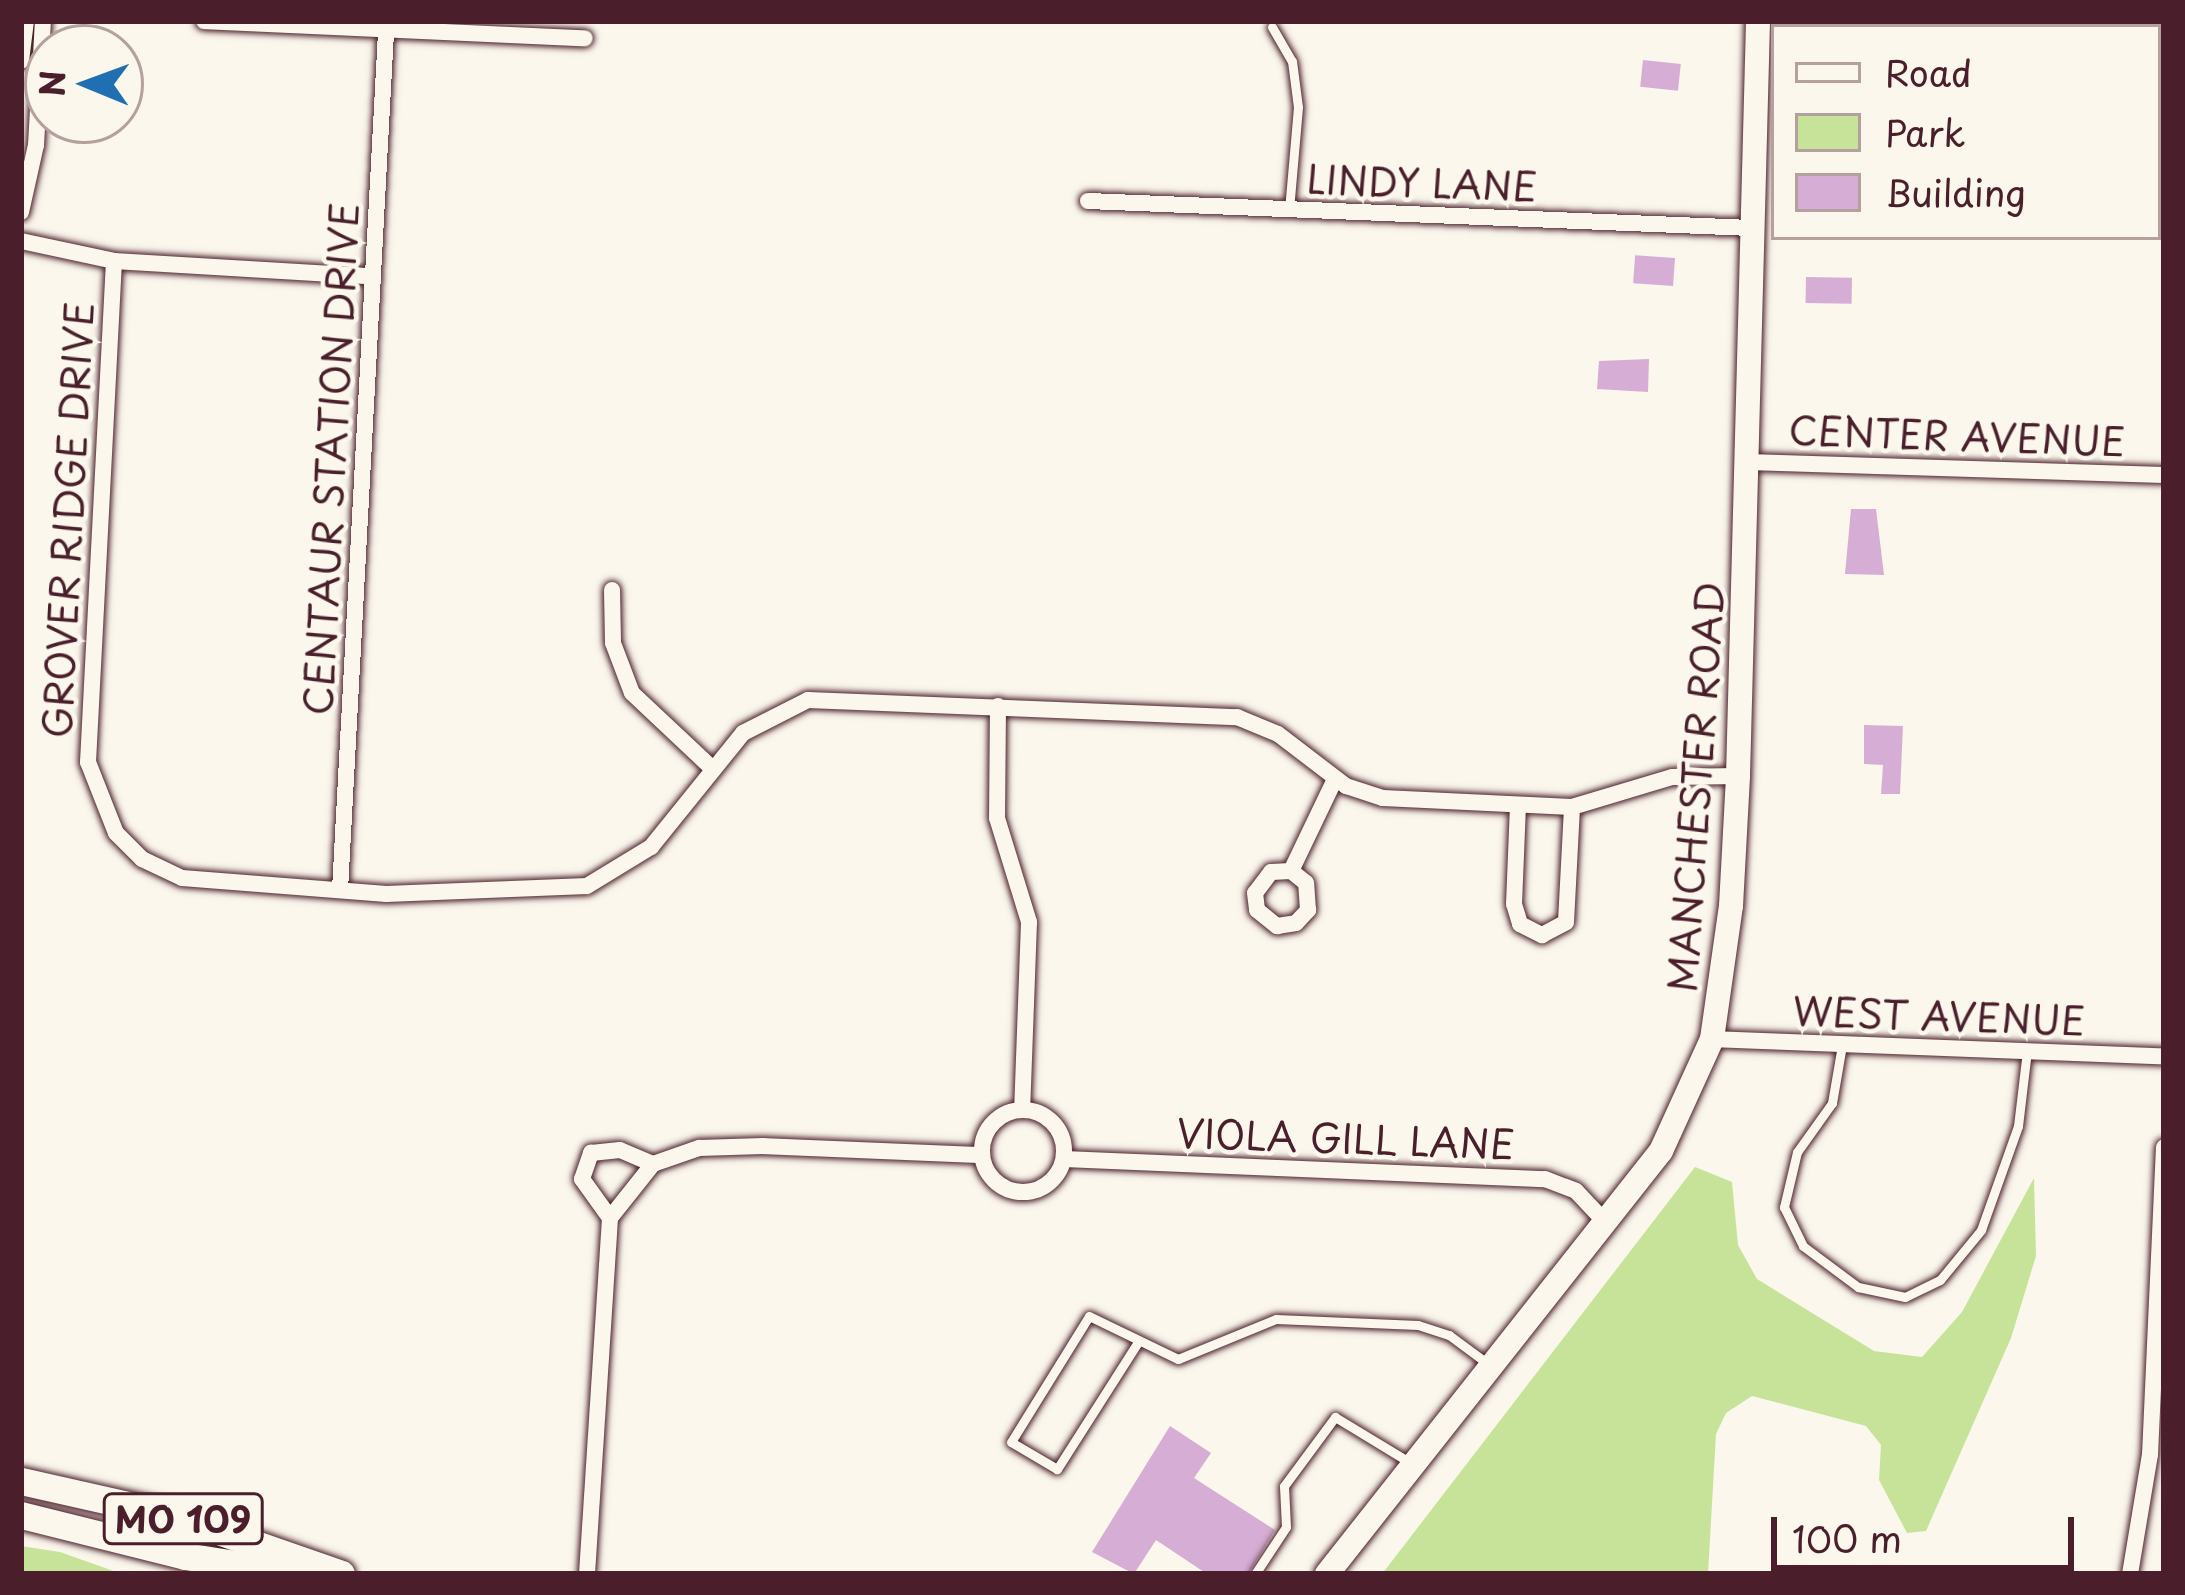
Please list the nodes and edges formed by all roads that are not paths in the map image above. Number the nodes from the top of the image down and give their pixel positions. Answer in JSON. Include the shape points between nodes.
{"nodes":[{"id":1,"x":26,"y":21,"type":"edge"},
{"id":2,"x":43,"y":21,"type":"edge"},
{"id":3,"x":204,"y":21,"type":"edge"},
{"id":4,"x":1758,"y":21,"type":"edge"},
{"id":5,"x":1272,"y":26,"type":"dead end"},
{"id":6,"x":478,"y":28,"type":"edge"},
{"id":7,"x":386,"y":32,"type":"junction"},
{"id":8,"x":585,"y":38,"type":"dead end"},
{"id":9,"x":21,"y":61,"type":"edge"},
{"id":10,"x":1764,"y":150,"type":"edge"},
{"id":11,"x":1088,"y":201,"type":"dead end"},
{"id":12,"x":1289,"y":209,"type":"junction"},
{"id":13,"x":21,"y":212,"type":"edge"},
{"id":14,"x":1753,"y":228,"type":"junction"},
{"id":15,"x":21,"y":241,"type":"edge"},
{"id":16,"x":114,"y":261,"type":"junction"},
{"id":17,"x":370,"y":276,"type":"junction"},
{"id":18,"x":1748,"y":462,"type":"junction"},
{"id":19,"x":2164,"y":475,"type":"edge"},
{"id":20,"x":612,"y":590,"type":"dead end"},
{"id":21,"x":998,"y":706,"type":"junction"},
{"id":22,"x":712,"y":768,"type":"junction"},
{"id":23,"x":1738,"y":776,"type":"junction"},
{"id":24,"x":1335,"y":779,"type":"junction"},
{"id":25,"x":1518,"y":805,"type":"junction"},
{"id":26,"x":1572,"y":807,"type":"junction"},
{"id":27,"x":1291,"y":871,"type":"dead end"},
{"id":28,"x":340,"y":890,"type":"junction"},
{"id":29,"x":1712,"y":1039,"type":"junction"},
{"id":30,"x":1842,"y":1045,"type":"junction"},
{"id":31,"x":2027,"y":1051,"type":"junction"},
{"id":32,"x":2164,"y":1056,"type":"edge"},
{"id":33,"x":1022,"y":1110,"type":"junction"},
{"id":34,"x":2164,"y":1147,"type":"edge"},
{"id":35,"x":982,"y":1155,"type":"junction"},
{"id":36,"x":1064,"y":1159,"type":"junction"},
{"id":37,"x":653,"y":1164,"type":"junction"},
{"id":38,"x":610,"y":1218,"type":"junction"},
{"id":39,"x":1607,"y":1224,"type":"junction"},
{"id":40,"x":1138,"y":1342,"type":"junction"},
{"id":41,"x":1492,"y":1367,"type":"junction"},
{"id":42,"x":1413,"y":1465,"type":"junction"},
{"id":43,"x":21,"y":1481,"type":"edge"},
{"id":44,"x":21,"y":1515,"type":"edge"},
{"id":45,"x":586,"y":1573,"type":"edge"},
{"id":46,"x":299,"y":1574,"type":"edge"},
{"id":47,"x":340,"y":1574,"type":"edge"},
{"id":48,"x":1255,"y":1574,"type":"edge"},
{"id":49,"x":1327,"y":1574,"type":"edge"},
{"id":50,"x":2130,"y":1574,"type":"edge"}],
"edges":[{"from":1,"to":9,"type":"street"},
{"from":2,"to":13,"type":"street","via":[[35,146]]},
{"from":3,"to":7,"type":"street"},
{"from":4,"to":10,"type":"street","name":"MANCHESTER ROAD"},
{"from":5,"to":12,"type":"lane","via":[[1292,61],[1298,107]]},
{"from":6,"to":7,"type":"street"},
{"from":6,"to":8,"type":"street"},
{"from":7,"to":17,"type":"street","name":"CENTAUR STATION DRIVE"},
{"from":10,"to":14,"type":"street","name":"MANCHESTER ROAD"},
{"from":11,"to":12,"type":"street","name":"LINDY LANE"},
{"from":12,"to":14,"type":"street","name":"LINDY LANE"},
{"from":14,"to":18,"type":"street","name":"MANCHESTER ROAD"},
{"from":15,"to":16,"type":"street"},
{"from":16,"to":17,"type":"street"},
{"from":16,"to":28,"type":"street","name":"GROVER RIDGE DRIVE","via":[[88,743],[98,800],[116,833],[164,872],[222,886]]},
{"from":17,"to":28,"type":"street","name":"CENTAUR STATION DRIVE"},
{"from":18,"to":19,"type":"street","name":"CENTER AVENUE"},
{"from":18,"to":23,"type":"street","name":"MANCHESTER ROAD"},
{"from":20,"to":22,"type":"street","via":[[613,643],[632,693]]},
{"from":21,"to":22,"type":"street","name":"GROVER RIDGE DRIVE","via":[[808,700],[743,733]]},
{"from":21,"to":24,"type":"street","name":"GROVER RIDGE DRIVE","via":[[1237,718],[1278,734]]},
{"from":21,"to":33,"type":"street","via":[[997,818],[1029,922]]},
{"from":22,"to":28,"type":"street","name":"GROVER RIDGE DRIVE","via":[[651,847],[587,886]]},
{"from":23,"to":26,"type":"street","name":"GROVER RIDGE DRIVE","via":[[1672,777]]},
{"from":23,"to":29,"type":"street","name":"MANCHESTER ROAD","via":[[1729,929]]},
{"from":24,"to":25,"type":"street","name":"GROVER RIDGE DRIVE","via":[[1383,798]]},
{"from":24,"to":27,"type":"street"},
{"from":25,"to":26,"type":"street","name":"GROVER RIDGE DRIVE"},
{"from":25,"to":26,"type":"street","via":[[1514,904],[1520,924],[1542,935],[1566,922]]},
{"from":29,"to":30,"type":"street","name":"WEST AVENUE"},
{"from":29,"to":39,"type":"street","name":"MANCHESTER ROAD","via":[[1661,1151]]},
{"from":30,"to":31,"type":"street","name":"WEST AVENUE"},
{"from":30,"to":31,"type":"lane","via":[[1832,1102],[1797,1152],[1784,1208],[1804,1246],[1858,1287],[1906,1298],[1940,1280],[1981,1230],[2018,1126]]},
{"from":31,"to":32,"type":"street","name":"WEST AVENUE"},
{"from":33,"to":35,"type":"street","via":[[998,1119]]},
{"from":33,"to":36,"type":"street","via":[[1054,1125]]},
{"from":34,"to":50,"type":"street","via":[[2150,1455]]},
{"from":35,"to":36,"type":"street","via":[[993,1178],[1015,1192],[1051,1181]]},
{"from":35,"to":37,"type":"street","via":[[763,1146],[699,1148]]},
{"from":36,"to":39,"type":"street","name":"VIOLA GILL LANE","via":[[1545,1180],[1576,1191]]},
{"from":37,"to":38,"type":"street"},
{"from":37,"to":38,"type":"street","via":[[620,1150],[591,1153],[582,1179]]},
{"from":38,"to":45,"type":"street"},
{"from":39,"to":41,"type":"street","name":"MANCHESTER ROAD"},
{"from":40,"to":40,"type":"lane","via":[[1089,1316],[1011,1442],[1057,1469]]},
{"from":40,"to":41,"type":"lane","via":[[1178,1359],[1276,1318],[1418,1325],[1448,1335]]},
{"from":41,"to":42,"type":"street","name":"MANCHESTER ROAD"},
{"from":42,"to":48,"type":"lane","via":[[1335,1417],[1284,1486],[1286,1527]]},
{"from":42,"to":49,"type":"street","name":"MANCHESTER ROAD"},
{"from":43,"to":47,"type":"main road","number":"MO 109","via":[[190,1520]]},
{"from":44,"to":46,"type":"main road","number":"MO 109","via":[[185,1556]]}]}
